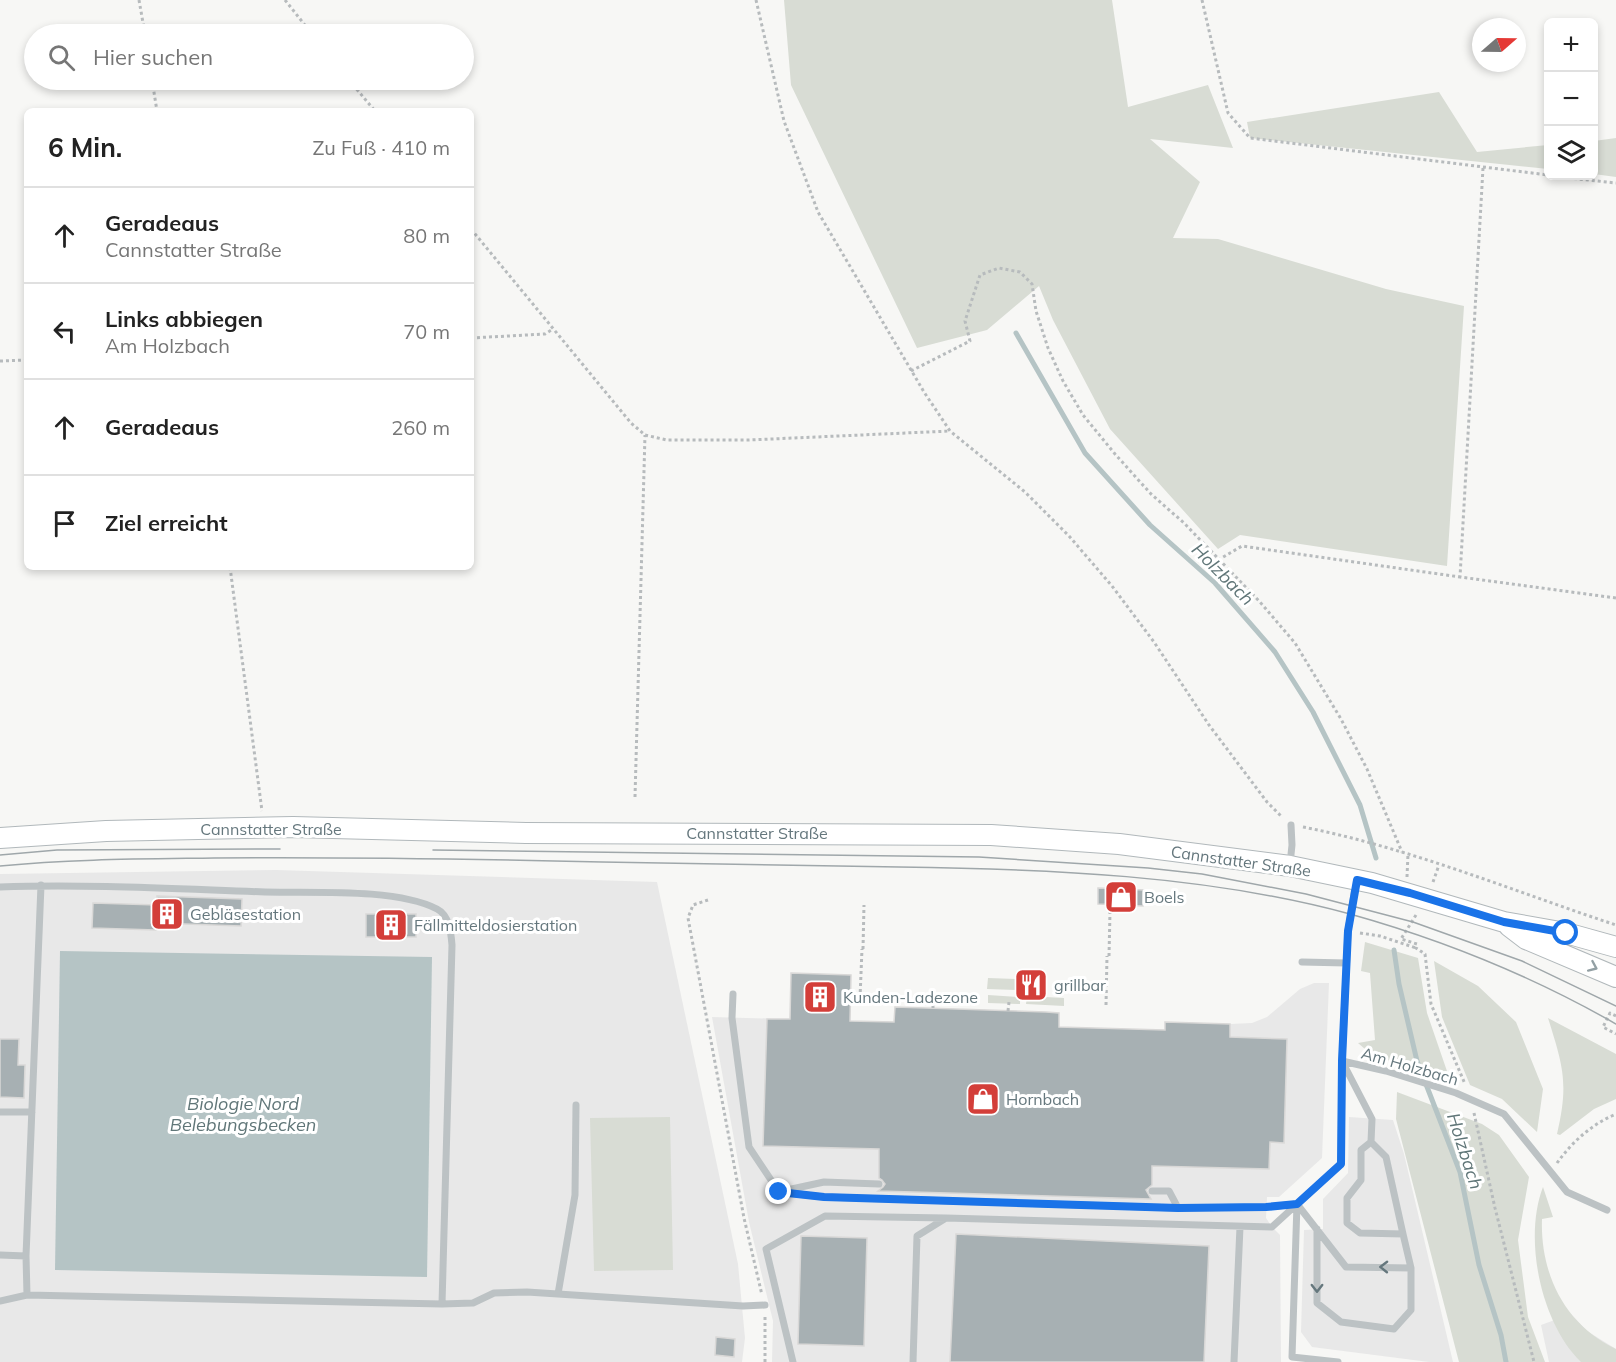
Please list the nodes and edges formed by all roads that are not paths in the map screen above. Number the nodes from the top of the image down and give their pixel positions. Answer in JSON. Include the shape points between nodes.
{"nodes":[{"id":1,"x":1291,"y":825,"type":"road end"},
{"id":2,"x":0,"y":838,"type":"edge"},
{"id":3,"x":1290,"y":866,"type":"junction"},
{"id":4,"x":1357,"y":880,"type":"junction"},
{"id":5,"x":41,"y":885,"type":"junction"},
{"id":6,"x":0,"y":887,"type":"edge"},
{"id":7,"x":1504,"y":922,"type":"junction"},
{"id":8,"x":1616,"y":947,"type":"edge"},
{"id":9,"x":1302,"y":962,"type":"dead end"},
{"id":10,"x":1346,"y":963,"type":"junction"},
{"id":11,"x":1616,"y":977,"type":"edge"},
{"id":12,"x":733,"y":994,"type":"dead end"},
{"id":13,"x":1342,"y":1061,"type":"junction"},
{"id":14,"x":576,"y":1105,"type":"dead end"},
{"id":15,"x":0,"y":1112,"type":"edge"},
{"id":16,"x":32,"y":1112,"type":"junction"},
{"id":17,"x":1371,"y":1142,"type":"junction"},
{"id":18,"x":879,"y":1184,"type":"dead end"},
{"id":19,"x":1152,"y":1191,"type":"dead end"},
{"id":20,"x":779,"y":1192,"type":"junction"},
{"id":21,"x":1297,"y":1204,"type":"junction"},
{"id":22,"x":1178,"y":1208,"type":"junction"},
{"id":23,"x":1607,"y":1209,"type":"dead end"},
{"id":24,"x":946,"y":1218,"type":"junction"},
{"id":25,"x":1240,"y":1227,"type":"junction"},
{"id":26,"x":1317,"y":1229,"type":"junction"},
{"id":27,"x":1403,"y":1233,"type":"junction"},
{"id":28,"x":0,"y":1255,"type":"edge"},
{"id":29,"x":26,"y":1256,"type":"junction"},
{"id":30,"x":1411,"y":1268,"type":"junction"},
{"id":31,"x":558,"y":1294,"type":"junction"},
{"id":32,"x":27,"y":1295,"type":"junction"},
{"id":33,"x":0,"y":1301,"type":"edge"},
{"id":34,"x":442,"y":1304,"type":"junction"},
{"id":35,"x":765,"y":1305,"type":"road end"},
{"id":36,"x":1292,"y":1359,"type":"edge"},
{"id":37,"x":794,"y":1362,"type":"edge"},
{"id":38,"x":914,"y":1362,"type":"edge"},
{"id":39,"x":1234,"y":1362,"type":"edge"},
{"id":40,"x":1338,"y":1362,"type":"edge"}],
"edges":[{"from":1,"to":3,"type":"lane"},
{"from":2,"to":3,"type":"main road","name":"Cannstatter Straße","via":[[264,828],[991,835],[1119,844]]},
{"from":3,"to":4,"type":"main road","name":"Cannstatter Straße"},
{"from":4,"to":7,"type":"main road","name":"Cannstatter Straße"},
{"from":4,"to":10,"type":"lane","name":"Am Holzbach"},
{"from":5,"to":6,"type":"lane"},
{"from":5,"to":16,"type":"lane"},
{"from":5,"to":34,"type":"lane","via":[[369,895],[416,900],[440,910],[450,927],[452,945]]},
{"from":7,"to":8,"type":"main road","name":"Cannstatter Straße"},
{"from":7,"to":11,"type":"main road","name":"Cannstatter Straße","one_way":true,"via":[[1526,939]]},
{"from":9,"to":10,"type":"lane"},
{"from":10,"to":13,"type":"lane","name":"Am Holzbach"},
{"from":12,"to":20,"type":"lane","via":[[732,1018],[749,1148]]},
{"from":13,"to":17,"type":"lane","via":[[1372,1119]]},
{"from":13,"to":21,"type":"lane","via":[[1341,1164]]},
{"from":13,"to":23,"type":"lane","name":"Am Holzbach","via":[[1456,1093],[1504,1114],[1568,1192]]},
{"from":14,"to":31,"type":"lane","via":[[575,1195]]},
{"from":15,"to":16,"type":"lane"},
{"from":16,"to":29,"type":"lane"},
{"from":17,"to":27,"type":"lane","via":[[1386,1157]]},
{"from":17,"to":27,"type":"lane","via":[[1361,1150],[1360,1180],[1347,1198],[1347,1223],[1360,1233]]},
{"from":18,"to":20,"type":"lane","via":[[824,1182]]},
{"from":19,"to":22,"type":"lane","via":[[1169,1191]]},
{"from":20,"to":22,"type":"lane","via":[[824,1197]]},
{"from":21,"to":22,"type":"lane"},
{"from":21,"to":25,"type":"lane","via":[[1272,1227]]},
{"from":21,"to":26,"type":"lane"},
{"from":21,"to":36,"type":"lane"},
{"from":24,"to":25,"type":"lane"},
{"from":24,"to":37,"type":"lane","via":[[825,1216],[766,1249]]},
{"from":24,"to":38,"type":"lane","via":[[917,1236]]},
{"from":25,"to":39,"type":"lane"},
{"from":30,"to":26,"type":"lane","one_way":true,"via":[[1346,1267]]},
{"from":26,"to":30,"type":"lane","one_way":true,"via":[[1317,1303],[1341,1322],[1394,1329],[1411,1310]]},
{"from":27,"to":30,"type":"lane"},
{"from":28,"to":29,"type":"lane"},
{"from":29,"to":32,"type":"lane"},
{"from":31,"to":34,"type":"lane","via":[[494,1293],[473,1303]]},
{"from":31,"to":35,"type":"lane"},
{"from":32,"to":33,"type":"lane"},
{"from":32,"to":34,"type":"lane"},
{"from":36,"to":40,"type":"lane"}]}
